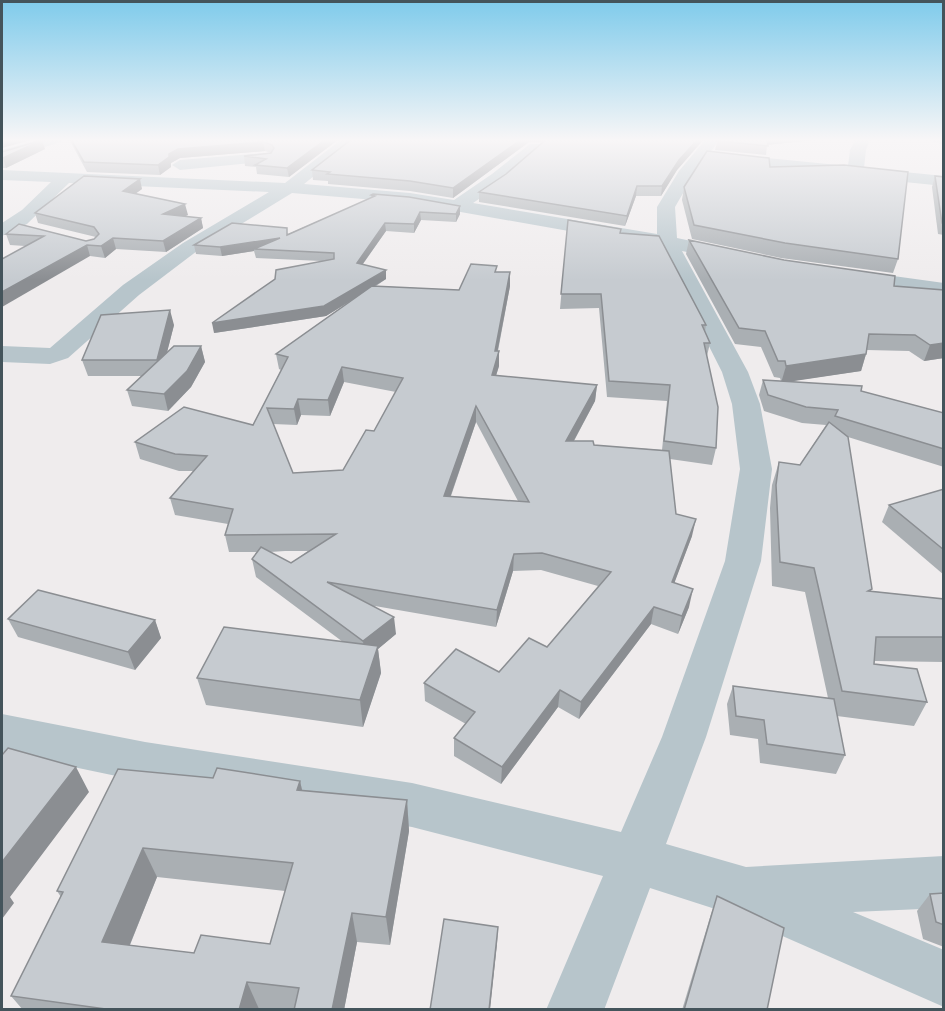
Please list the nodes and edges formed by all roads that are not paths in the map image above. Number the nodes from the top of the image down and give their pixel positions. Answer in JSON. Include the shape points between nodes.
{"nodes":[{"id":1,"x":57,"y":186,"type":"edge"},
{"id":2,"x":252,"y":186,"type":"edge"},
{"id":3,"x":486,"y":186,"type":"edge"},
{"id":4,"x":678,"y":186,"type":"edge"},
{"id":5,"x":289,"y":188,"type":"junction"},
{"id":6,"x":458,"y":206,"type":"junction"},
{"id":7,"x":8,"y":228,"type":"edge"},
{"id":8,"x":36,"y":231,"type":"edge"},
{"id":9,"x":667,"y":242,"type":"junction"},
{"id":10,"x":746,"y":258,"type":"edge"},
{"id":11,"x":827,"y":272,"type":"edge"},
{"id":12,"x":944,"y":290,"type":"edge"},
{"id":13,"x":2,"y":354,"type":"edge"},
{"id":14,"x":2,"y":733,"type":"edge"},
{"id":15,"x":634,"y":859,"type":"junction"},
{"id":16,"x":944,"y":882,"type":"edge"},
{"id":17,"x":742,"y":891,"type":"junction"},
{"id":18,"x":944,"y":979,"type":"edge"},
{"id":19,"x":575,"y":1010,"type":"edge"}],
"edges":[{"from":1,"to":7,"type":"street","via":[[38,207]]},
{"from":2,"to":5,"type":"street"},
{"from":3,"to":6,"type":"street"},
{"from":4,"to":9,"type":"street","via":[[666,207]]},
{"from":5,"to":6,"type":"street"},
{"from":5,"to":13,"type":"street","via":[[190,247],[131,290],[59,353]]},
{"from":6,"to":9,"type":"street"},
{"from":7,"to":8,"type":"street"},
{"from":9,"to":10,"type":"street"},
{"from":9,"to":15,"type":"street","via":[[735,372],[746,404],[756,469],[743,561],[684,737]]},
{"from":11,"to":12,"type":"street"},
{"from":14,"to":15,"type":"street","via":[[145,762],[412,805]]},
{"from":15,"to":17,"type":"street"},
{"from":15,"to":19,"type":"street"},
{"from":16,"to":17,"type":"street"},
{"from":17,"to":18,"type":"street"}]}
